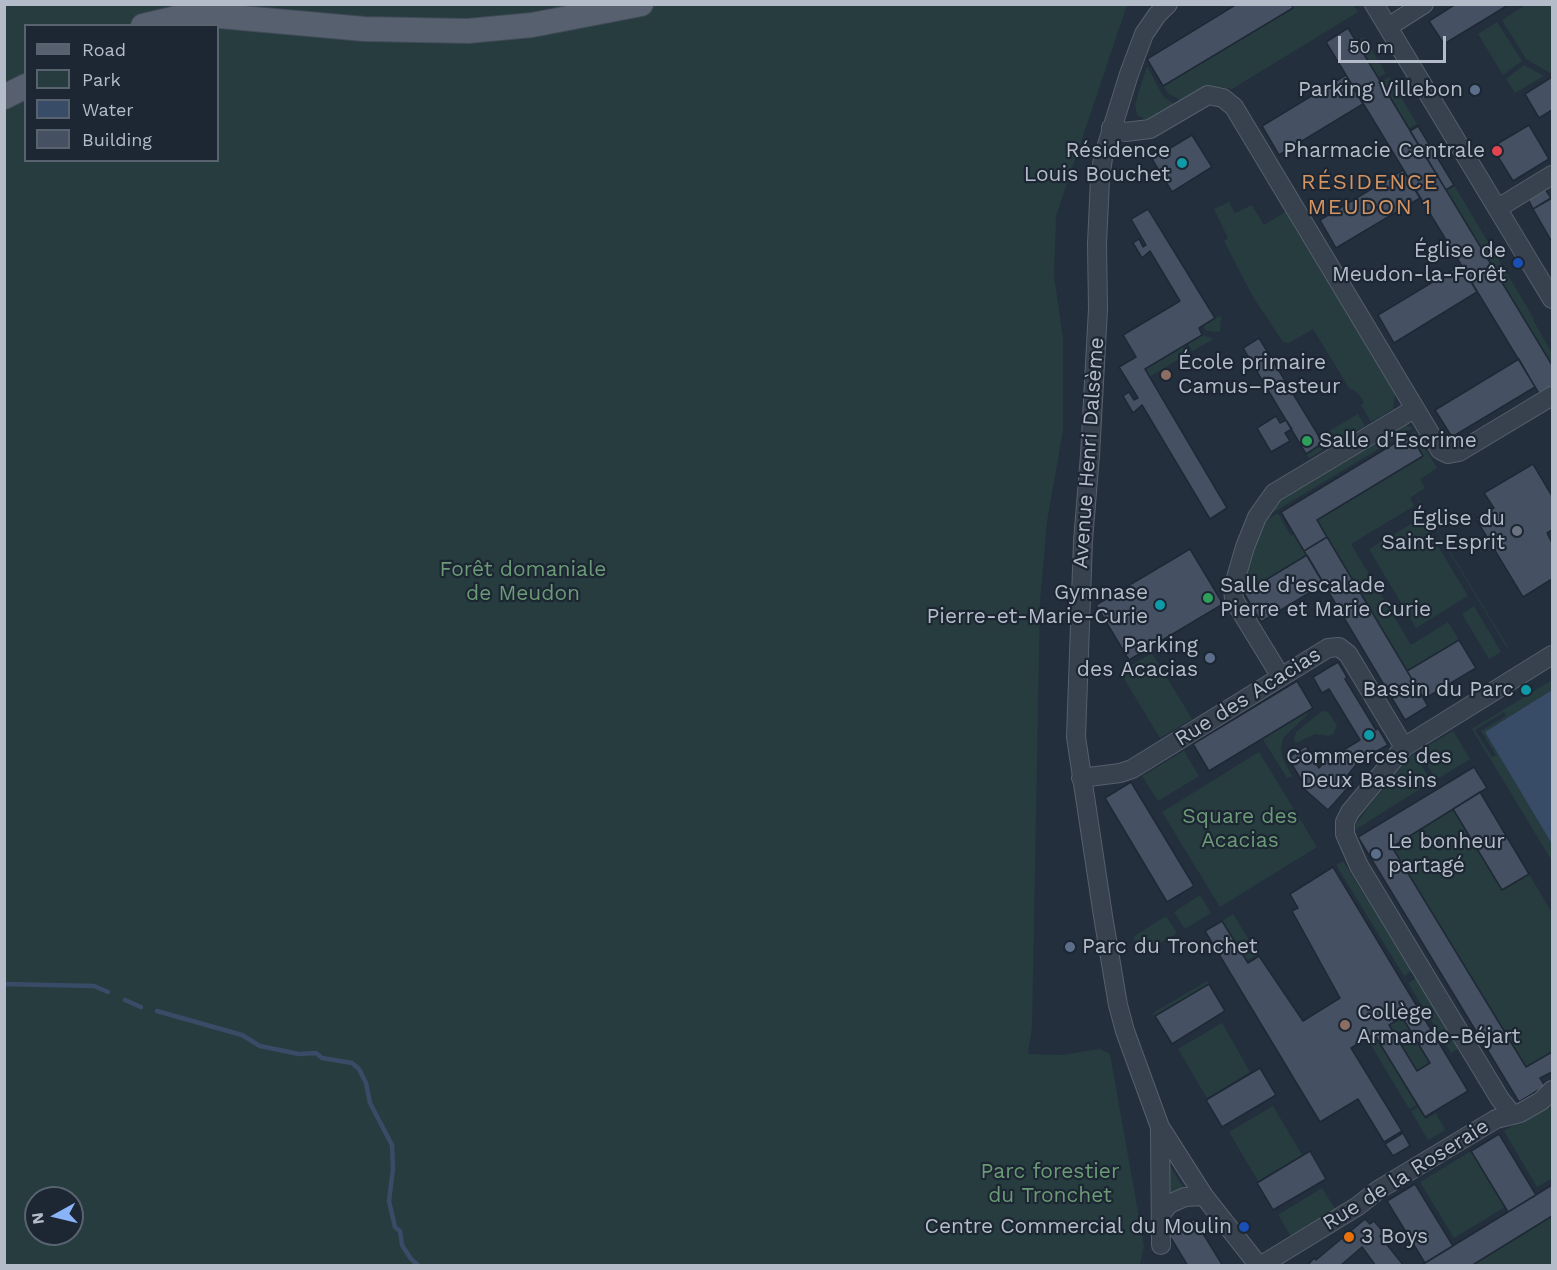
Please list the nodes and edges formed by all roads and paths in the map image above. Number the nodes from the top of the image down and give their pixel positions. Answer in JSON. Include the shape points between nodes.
{"nodes":[{"id":1,"x":641,"y":4,"type":"edge"},
{"id":2,"x":1168,"y":4,"type":"edge"},
{"id":3,"x":1374,"y":4,"type":"edge"},
{"id":4,"x":1424,"y":4,"type":"edge"},
{"id":5,"x":151,"y":24,"type":"edge"},
{"id":6,"x":1388,"y":27,"type":"junction"},
{"id":7,"x":24,"y":87,"type":"edge"},
{"id":8,"x":4,"y":97,"type":"edge"},
{"id":9,"x":1111,"y":128,"type":"junction"},
{"id":10,"x":1552,"y":175,"type":"edge"},
{"id":11,"x":1498,"y":208,"type":"junction"},
{"id":12,"x":1552,"y":299,"type":"edge"},
{"id":13,"x":1546,"y":400,"type":"edge"},
{"id":14,"x":1414,"y":409,"type":"junction"},
{"id":15,"x":1552,"y":655,"type":"edge"},
{"id":16,"x":1281,"y":677,"type":"junction"},
{"id":17,"x":1404,"y":747,"type":"junction"},
{"id":18,"x":1081,"y":778,"type":"junction"},
{"id":19,"x":1552,"y":1090,"type":"edge"},
{"id":20,"x":1512,"y":1114,"type":"junction"},
{"id":21,"x":1160,"y":1127,"type":"junction"},
{"id":22,"x":1204,"y":1196,"type":"junction"},
{"id":23,"x":1162,"y":1213,"type":"junction"},
{"id":24,"x":1161,"y":1245,"type":"dead end"},
{"id":25,"x":1260,"y":1266,"type":"edge"}],
"edges":[{"from":1,"to":5,"type":"main road","via":[[532,25],[468,31],[364,29],[210,15]]},
{"from":2,"to":9,"type":"street","name":"Avenue Henri Dalsème","via":[[1144,34]]},
{"from":3,"to":6,"type":"street"},
{"from":4,"to":6,"type":"street"},
{"from":6,"to":11,"type":"street"},
{"from":7,"to":8,"type":"main road"},
{"from":9,"to":14,"type":"street","via":[[1125,132],[1150,129],[1208,95],[1234,107]]},
{"from":9,"to":18,"type":"street","name":"Avenue Henri Dalsème","via":[[1100,179],[1098,309],[1083,541],[1076,717]]},
{"from":10,"to":11,"type":"street"},
{"from":11,"to":12,"type":"street"},
{"from":13,"to":14,"type":"street","via":[[1459,452],[1448,454],[1440,450]]},
{"from":14,"to":16,"type":"street","via":[[1274,493],[1257,517],[1233,588],[1234,600]]},
{"from":15,"to":17,"type":"street"},
{"from":16,"to":17,"type":"street","name":"Rue des Acacias","via":[[1328,648],[1339,647],[1348,654]]},
{"from":16,"to":18,"type":"street","name":"Rue des Acacias","via":[[1132,769]]},
{"from":17,"to":20,"type":"street","via":[[1350,812],[1345,834],[1359,866]]},
{"from":18,"to":21,"type":"street","name":"Avenue Henri Dalsème","via":[[1118,1005]]},
{"from":19,"to":20,"type":"street","name":"Rue de la Roseraie","via":[[1541,1101]]},
{"from":20,"to":25,"type":"street","name":"Rue de la Roseraie","via":[[1496,1119],[1378,1190]]},
{"from":21,"to":22,"type":"street"},
{"from":21,"to":23,"type":"street"},
{"from":22,"to":23,"type":"street","via":[[1185,1197],[1169,1204]]},
{"from":22,"to":25,"type":"street"},
{"from":23,"to":24,"type":"street"}]}
